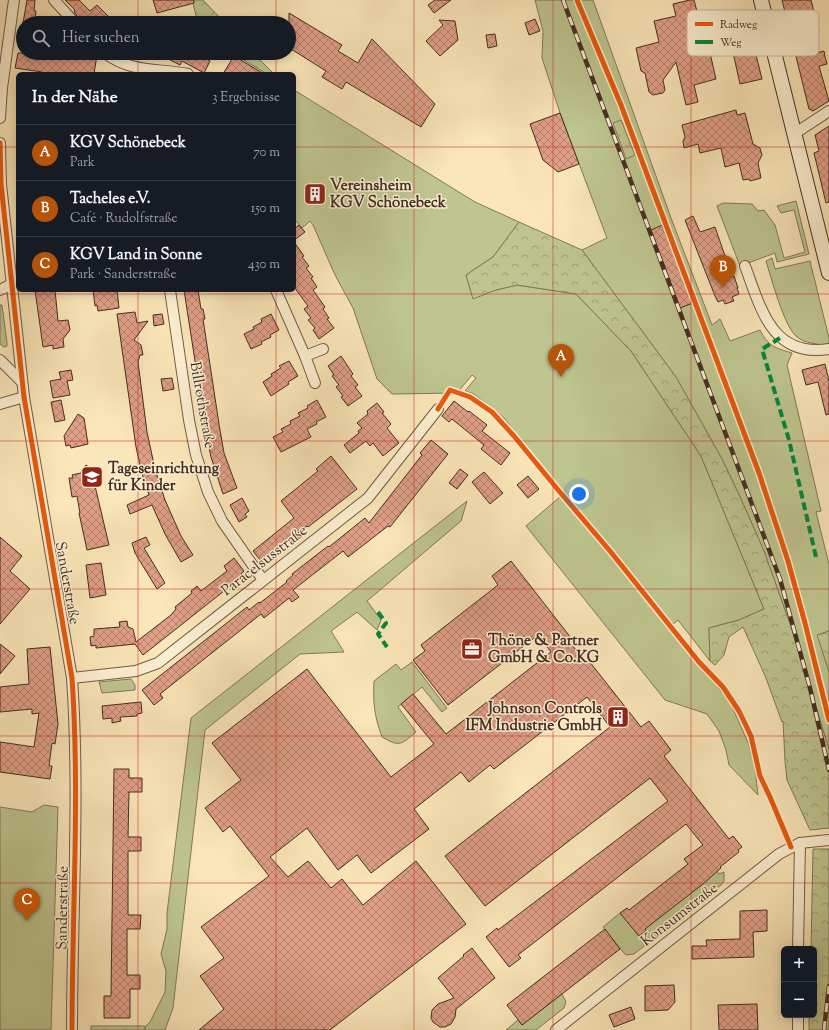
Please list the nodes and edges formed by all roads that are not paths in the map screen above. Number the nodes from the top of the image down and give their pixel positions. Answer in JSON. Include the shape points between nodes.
{"nodes":[{"id":1,"x":14,"y":0,"type":"edge"},
{"id":2,"x":54,"y":0,"type":"edge"},
{"id":3,"x":761,"y":0,"type":"edge"},
{"id":4,"x":763,"y":10,"type":"edge"},
{"id":5,"x":69,"y":16,"type":"edge"},
{"id":6,"x":775,"y":56,"type":"edge"},
{"id":7,"x":114,"y":60,"type":"edge"},
{"id":8,"x":180,"y":72,"type":"edge"},
{"id":9,"x":2,"y":77,"type":"edge"},
{"id":10,"x":829,"y":111,"type":"edge"},
{"id":11,"x":0,"y":118,"type":"edge"},
{"id":12,"x":794,"y":134,"type":"junction"},
{"id":13,"x":0,"y":144,"type":"edge"},
{"id":14,"x":14,"y":260,"type":"edge"},
{"id":15,"x":745,"y":266,"type":"dead end"},
{"id":16,"x":829,"y":273,"type":"edge"},
{"id":17,"x":12,"y":284,"type":"junction"},
{"id":18,"x":0,"y":290,"type":"edge"},
{"id":19,"x":170,"y":292,"type":"edge"},
{"id":20,"x":277,"y":292,"type":"edge"},
{"id":21,"x":323,"y":349,"type":"dead end"},
{"id":22,"x":829,"y":350,"type":"edge"},
{"id":23,"x":305,"y":356,"type":"junction"},
{"id":24,"x":0,"y":360,"type":"edge"},
{"id":25,"x":22,"y":382,"type":"junction"},
{"id":26,"x":315,"y":383,"type":"dead end"},
{"id":27,"x":24,"y":397,"type":"junction"},
{"id":28,"x":0,"y":404,"type":"edge"},
{"id":29,"x":438,"y":408,"type":"dead end"},
{"id":30,"x":263,"y":580,"type":"junction"},
{"id":31,"x":72,"y":678,"type":"junction"},
{"id":32,"x":829,"y":840,"type":"edge"},
{"id":33,"x":800,"y":843,"type":"junction"},
{"id":34,"x":798,"y":946,"type":"edge"},
{"id":35,"x":798,"y":1018,"type":"edge"},
{"id":36,"x":72,"y":1030,"type":"edge"},
{"id":37,"x":556,"y":1030,"type":"edge"},
{"id":38,"x":798,"y":1030,"type":"edge"}],
"edges":[{"from":1,"to":9,"type":"street"},
{"from":2,"to":5,"type":"street"},
{"from":3,"to":4,"type":"street"},
{"from":6,"to":12,"type":"street"},
{"from":7,"to":8,"type":"street","via":[[139,68]]},
{"from":9,"to":11,"type":"street"},
{"from":10,"to":12,"type":"street"},
{"from":12,"to":16,"type":"street"},
{"from":13,"to":14,"type":"street","name":"Sanderstraße","via":[[1,184]]},
{"from":14,"to":17,"type":"street","name":"Sanderstraße"},
{"from":15,"to":22,"type":"street","via":[[762,312],[780,338],[798,348]]},
{"from":17,"to":18,"type":"street"},
{"from":17,"to":25,"type":"street","name":"Sanderstraße"},
{"from":19,"to":30,"type":"street","name":"Billrothstraße","via":[[189,420],[205,484],[222,521]]},
{"from":20,"to":23,"type":"street"},
{"from":21,"to":23,"type":"street"},
{"from":23,"to":26,"type":"street"},
{"from":24,"to":25,"type":"street"},
{"from":25,"to":27,"type":"street","name":"Sanderstraße"},
{"from":27,"to":28,"type":"street"},
{"from":27,"to":31,"type":"street","name":"Sanderstraße"},
{"from":29,"to":30,"type":"street","name":"Paracelsusstraße","via":[[368,498]]},
{"from":30,"to":31,"type":"street","name":"Paracelsusstraße","via":[[158,663],[136,671]]},
{"from":31,"to":36,"type":"street","name":"Sanderstraße","via":[[76,801]]},
{"from":32,"to":33,"type":"street","name":"Konsumstraße"},
{"from":33,"to":34,"type":"street"},
{"from":33,"to":37,"type":"street","name":"Konsumstraße","via":[[770,861]]},
{"from":35,"to":38,"type":"street"}]}
